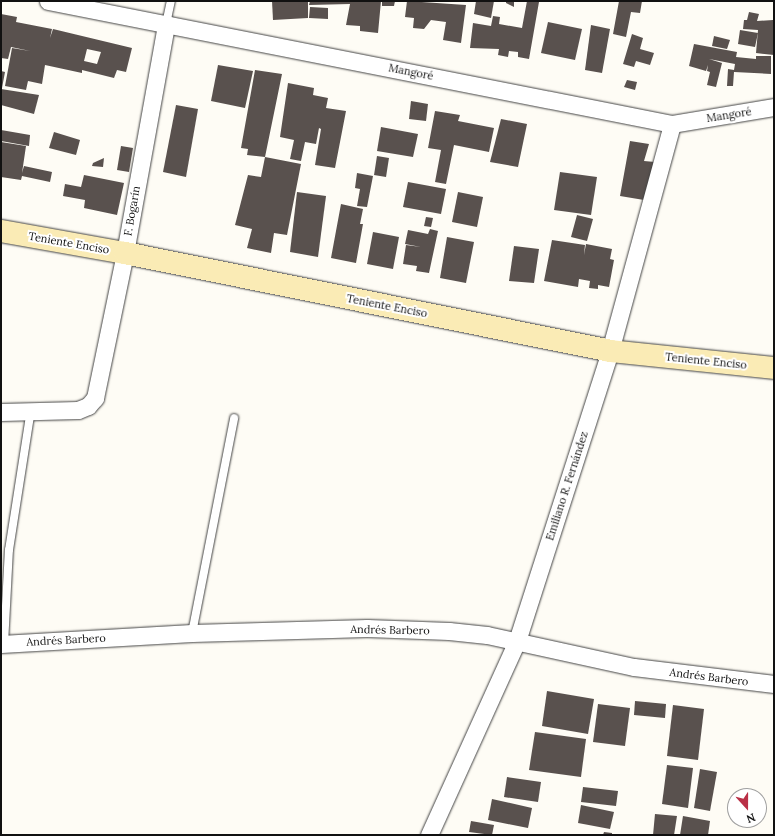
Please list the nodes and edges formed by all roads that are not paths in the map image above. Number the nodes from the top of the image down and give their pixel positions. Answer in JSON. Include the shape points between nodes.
{"nodes":[{"id":1,"x":48,"y":1,"type":"edge"},
{"id":2,"x":171,"y":1,"type":"edge"},
{"id":3,"x":166,"y":24,"type":"junction"},
{"id":4,"x":774,"y":107,"type":"edge"},
{"id":5,"x":672,"y":124,"type":"junction"},
{"id":6,"x":1,"y":231,"type":"edge"},
{"id":7,"x":125,"y":253,"type":"junction"},
{"id":8,"x":610,"y":351,"type":"junction"},
{"id":9,"x":774,"y":368,"type":"edge"},
{"id":10,"x":31,"y":410,"type":"junction"},
{"id":11,"x":1,"y":412,"type":"edge"},
{"id":12,"x":234,"y":418,"type":"dead end"},
{"id":13,"x":192,"y":633,"type":"junction"},
{"id":14,"x":517,"y":641,"type":"junction"},
{"id":15,"x":2,"y":644,"type":"edge"},
{"id":16,"x":774,"y":684,"type":"edge"},
{"id":17,"x":429,"y":835,"type":"edge"}],
"edges":[{"from":1,"to":3,"type":"street","name":"Mangoré"},
{"from":2,"to":3,"type":"lane"},
{"from":3,"to":5,"type":"street","name":"Mangoré"},
{"from":3,"to":7,"type":"street","name":"F. Bogarín"},
{"from":4,"to":5,"type":"street","name":"Mangoré"},
{"from":5,"to":8,"type":"street","name":"Emiliano R. Fernández"},
{"from":6,"to":7,"type":"street","name":"Teniente Enciso"},
{"from":7,"to":8,"type":"street","name":"Teniente Enciso"},
{"from":7,"to":10,"type":"street","name":"F. Bogarín","via":[[95,398],[88,406],[78,410]]},
{"from":8,"to":9,"type":"street","name":"Teniente Enciso"},
{"from":8,"to":14,"type":"street","name":"Emiliano R. Fernández"},
{"from":10,"to":11,"type":"street"},
{"from":10,"to":15,"type":"lane","via":[[9,550]]},
{"from":12,"to":13,"type":"lane"},
{"from":13,"to":14,"type":"street","name":"Andrés Barbero","via":[[367,628],[449,631]]},
{"from":13,"to":15,"type":"street","name":"Andrés Barbero"},
{"from":14,"to":16,"type":"street","name":"Andrés Barbero","via":[[569,655],[634,667]]},
{"from":14,"to":17,"type":"street","name":"Emiliano R. Fernández"}]}
